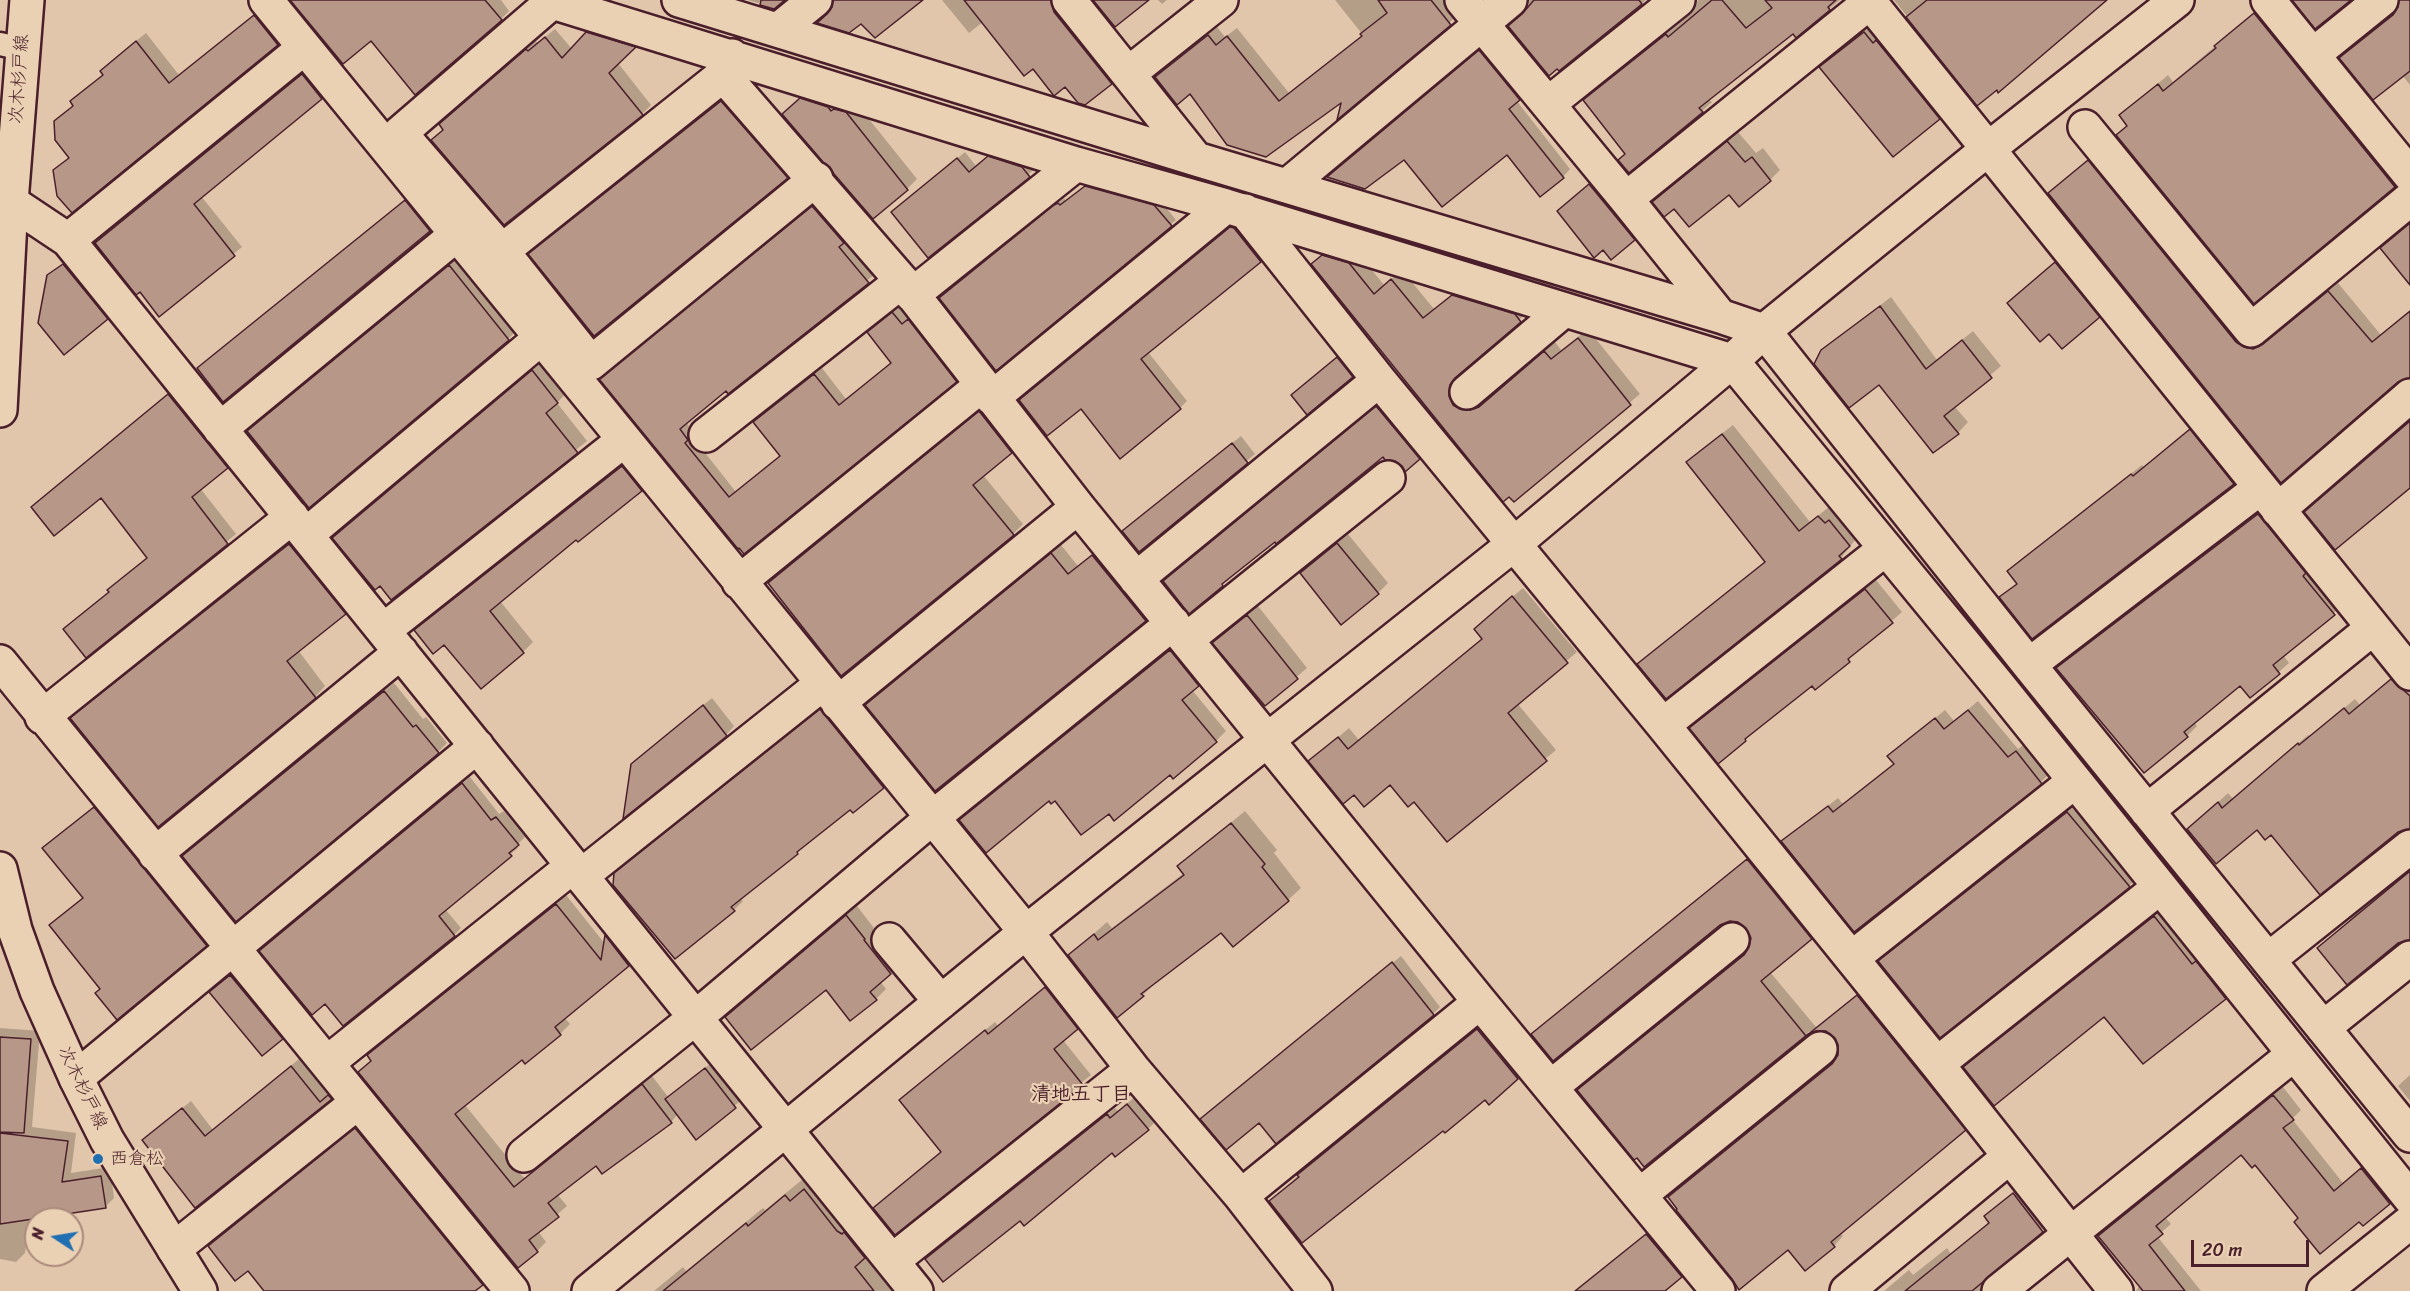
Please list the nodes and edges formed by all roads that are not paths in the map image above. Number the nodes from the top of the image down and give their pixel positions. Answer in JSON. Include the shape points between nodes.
{"nodes":[{"id":1,"x":27,"y":0,"type":"edge"},
{"id":2,"x":266,"y":0,"type":"edge"},
{"id":3,"x":679,"y":0,"type":"edge"},
{"id":4,"x":815,"y":0,"type":"edge"},
{"id":5,"x":1069,"y":0,"type":"edge"},
{"id":6,"x":1221,"y":0,"type":"edge"},
{"id":7,"x":1510,"y":0,"type":"edge"},
{"id":8,"x":1678,"y":0,"type":"edge"},
{"id":9,"x":2177,"y":0,"type":"edge"},
{"id":10,"x":2268,"y":0,"type":"edge"},
{"id":11,"x":2381,"y":0,"type":"edge"},
{"id":12,"x":549,"y":1,"type":"edge"},
{"id":13,"x":1879,"y":4,"type":"edge"},
{"id":14,"x":1472,"y":12,"type":"edge"},
{"id":15,"x":778,"y":30,"type":"junction"},
{"id":16,"x":11,"y":47,"type":"edge"},
{"id":17,"x":304,"y":48,"type":"junction"},
{"id":18,"x":2314,"y":54,"type":"junction"},
{"id":19,"x":728,"y":66,"type":"junction"},
{"id":20,"x":1128,"y":74,"type":"junction"},
{"id":21,"x":1548,"y":104,"type":"junction"},
{"id":22,"x":2085,"y":127,"type":"dead end"},
{"id":23,"x":1988,"y":149,"type":"junction"},
{"id":24,"x":1196,"y":159,"type":"junction"},
{"id":25,"x":1076,"y":164,"type":"junction"},
{"id":26,"x":2410,"y":175,"type":"edge"},
{"id":27,"x":816,"y":179,"type":"junction"},
{"id":28,"x":1288,"y":185,"type":"junction"},
{"id":29,"x":1626,"y":199,"type":"junction"},
{"id":30,"x":2410,"y":199,"type":"edge"},
{"id":31,"x":11,"y":202,"type":"junction"},
{"id":32,"x":1236,"y":208,"type":"junction"},
{"id":33,"x":456,"y":235,"type":"junction"},
{"id":34,"x":68,"y":240,"type":"junction"},
{"id":35,"x":502,"y":251,"type":"junction"},
{"id":36,"x":907,"y":288,"type":"junction"},
{"id":37,"x":1564,"y":310,"type":"junction"},
{"id":38,"x":1720,"y":316,"type":"junction"},
{"id":39,"x":1764,"y":331,"type":"junction"},
{"id":40,"x":540,"y":338,"type":"junction"},
{"id":41,"x":1732,"y":361,"type":"junction"},
{"id":42,"x":1,"y":375,"type":"edge"},
{"id":43,"x":1379,"y":380,"type":"junction"},
{"id":44,"x":987,"y":391,"type":"junction"},
{"id":45,"x":1467,"y":392,"type":"dead end"},
{"id":46,"x":2410,"y":396,"type":"edge"},
{"id":47,"x":0,"y":410,"type":"edge"},
{"id":48,"x":220,"y":429,"type":"junction"},
{"id":49,"x":706,"y":435,"type":"dead end"},
{"id":50,"x":624,"y":440,"type":"junction"},
{"id":51,"x":1388,"y":478,"type":"dead end"},
{"id":52,"x":2269,"y":499,"type":"junction"},
{"id":53,"x":1078,"y":507,"type":"junction"},
{"id":54,"x":299,"y":526,"type":"junction"},
{"id":55,"x":1514,"y":544,"type":"junction"},
{"id":56,"x":1884,"y":549,"type":"junction"},
{"id":57,"x":1136,"y":579,"type":"junction"},
{"id":58,"x":739,"y":582,"type":"junction"},
{"id":59,"x":2373,"y":628,"type":"junction"},
{"id":60,"x":1180,"y":632,"type":"junction"},
{"id":61,"x":393,"y":641,"type":"junction"},
{"id":62,"x":0,"y":662,"type":"edge"},
{"id":63,"x":2029,"y":665,"type":"junction"},
{"id":64,"x":2410,"y":673,"type":"edge"},
{"id":65,"x":830,"y":693,"type":"junction"},
{"id":66,"x":42,"y":717,"type":"junction"},
{"id":67,"x":1663,"y":725,"type":"junction"},
{"id":68,"x":1267,"y":739,"type":"junction"},
{"id":69,"x":477,"y":746,"type":"junction"},
{"id":70,"x":2075,"y":782,"type":"junction"},
{"id":71,"x":2147,"y":811,"type":"junction"},
{"id":72,"x":932,"y":818,"type":"junction"},
{"id":73,"x":2410,"y":847,"type":"edge"},
{"id":74,"x":155,"y":854,"type":"junction"},
{"id":75,"x":0,"y":869,"type":"edge"},
{"id":76,"x":577,"y":871,"type":"junction"},
{"id":77,"x":2160,"y":887,"type":"junction"},
{"id":78,"x":1026,"y":932,"type":"junction"},
{"id":79,"x":889,"y":940,"type":"dead end"},
{"id":80,"x":1732,"y":940,"type":"dead end"},
{"id":81,"x":232,"y":948,"type":"junction"},
{"id":82,"x":1852,"y":958,"type":"junction"},
{"id":83,"x":2410,"y":958,"type":"edge"},
{"id":84,"x":2268,"y":960,"type":"junction"},
{"id":85,"x":940,"y":1002,"type":"junction"},
{"id":86,"x":1480,"y":1002,"type":"junction"},
{"id":87,"x":695,"y":1018,"type":"junction"},
{"id":88,"x":2323,"y":1028,"type":"junction"},
{"id":89,"x":1820,"y":1049,"type":"dead end"},
{"id":90,"x":2294,"y":1054,"type":"junction"},
{"id":91,"x":327,"y":1064,"type":"junction"},
{"id":92,"x":1937,"y":1064,"type":"junction"},
{"id":93,"x":1133,"y":1069,"type":"junction"},
{"id":94,"x":76,"y":1078,"type":"junction"},
{"id":95,"x":1551,"y":1087,"type":"junction"},
{"id":96,"x":358,"y":1102,"type":"junction"},
{"id":97,"x":784,"y":1130,"type":"junction"},
{"id":98,"x":2410,"y":1135,"type":"edge"},
{"id":99,"x":524,"y":1155,"type":"dead end"},
{"id":100,"x":2009,"y":1157,"type":"junction"},
{"id":101,"x":1640,"y":1195,"type":"junction"},
{"id":102,"x":1240,"y":1196,"type":"junction"},
{"id":103,"x":2410,"y":1198,"type":"edge"},
{"id":104,"x":2410,"y":1222,"type":"edge"},
{"id":105,"x":2070,"y":1233,"type":"junction"},
{"id":106,"x":174,"y":1249,"type":"junction"},
{"id":107,"x":892,"y":1261,"type":"junction"},
{"id":108,"x":1711,"y":1288,"type":"edge"},
{"id":109,"x":200,"y":1291,"type":"edge"},
{"id":110,"x":512,"y":1291,"type":"edge"},
{"id":111,"x":589,"y":1291,"type":"edge"},
{"id":112,"x":916,"y":1291,"type":"edge"},
{"id":113,"x":1315,"y":1291,"type":"edge"},
{"id":114,"x":1847,"y":1291,"type":"edge"},
{"id":115,"x":1998,"y":1291,"type":"edge"},
{"id":116,"x":2116,"y":1291,"type":"edge"},
{"id":117,"x":2324,"y":1291,"type":"edge"}],
"edges":[{"from":1,"to":16,"type":"street","name":"次木杉戸線"},
{"from":2,"to":17,"type":"street"},
{"from":3,"to":15,"type":"street"},
{"from":4,"to":15,"type":"street"},
{"from":5,"to":20,"type":"street"},
{"from":6,"to":20,"type":"street"},
{"from":7,"to":14,"type":"street"},
{"from":8,"to":21,"type":"street"},
{"from":9,"to":23,"type":"street"},
{"from":10,"to":18,"type":"street"},
{"from":11,"to":18,"type":"street"},
{"from":12,"to":19,"type":"street"},
{"from":12,"to":35,"type":"street","via":[[399,133]]},
{"from":13,"to":23,"type":"street"},
{"from":13,"to":29,"type":"street"},
{"from":14,"to":21,"type":"street"},
{"from":14,"to":28,"type":"street"},
{"from":15,"to":24,"type":"street"},
{"from":16,"to":31,"type":"street","name":"次木杉戸線"},
{"from":17,"to":33,"type":"street"},
{"from":17,"to":34,"type":"street"},
{"from":18,"to":26,"type":"street"},
{"from":19,"to":25,"type":"street"},
{"from":19,"to":27,"type":"street"},
{"from":19,"to":35,"type":"street"},
{"from":20,"to":24,"type":"street"},
{"from":21,"to":29,"type":"street"},
{"from":22,"to":30,"type":"street","via":[[2251,330]]},
{"from":23,"to":39,"type":"street"},
{"from":23,"to":52,"type":"street"},
{"from":24,"to":28,"type":"street"},
{"from":25,"to":32,"type":"street"},
{"from":25,"to":36,"type":"street"},
{"from":27,"to":35,"type":"street","via":[[591,363]]},
{"from":27,"to":36,"type":"street"},
{"from":28,"to":38,"type":"street"},
{"from":29,"to":38,"type":"street"},
{"from":31,"to":34,"type":"street"},
{"from":31,"to":42,"type":"street","name":"次木杉戸線"},
{"from":32,"to":37,"type":"street"},
{"from":32,"to":43,"type":"street"},
{"from":32,"to":44,"type":"street"},
{"from":33,"to":40,"type":"street"},
{"from":33,"to":48,"type":"street"},
{"from":34,"to":48,"type":"street"},
{"from":36,"to":44,"type":"street"},
{"from":36,"to":49,"type":"street"},
{"from":37,"to":41,"type":"street"},
{"from":37,"to":45,"type":"street"},
{"from":38,"to":39,"type":"street"},
{"from":39,"to":41,"type":"street"},
{"from":39,"to":63,"type":"street"},
{"from":40,"to":50,"type":"street"},
{"from":40,"to":54,"type":"street"},
{"from":41,"to":55,"type":"street"},
{"from":41,"to":56,"type":"street"},
{"from":42,"to":47,"type":"street","name":"次木杉戸線"},
{"from":43,"to":55,"type":"street"},
{"from":43,"to":57,"type":"street"},
{"from":44,"to":53,"type":"street"},
{"from":44,"to":58,"type":"street"},
{"from":46,"to":52,"type":"street"},
{"from":48,"to":54,"type":"street"},
{"from":50,"to":58,"type":"street"},
{"from":50,"to":61,"type":"street"},
{"from":51,"to":60,"type":"street"},
{"from":52,"to":59,"type":"street"},
{"from":52,"to":63,"type":"street"},
{"from":53,"to":57,"type":"street"},
{"from":53,"to":65,"type":"street"},
{"from":54,"to":61,"type":"street"},
{"from":54,"to":66,"type":"street"},
{"from":55,"to":67,"type":"street"},
{"from":55,"to":68,"type":"street"},
{"from":56,"to":67,"type":"street"},
{"from":56,"to":70,"type":"street"},
{"from":57,"to":60,"type":"street"},
{"from":58,"to":65,"type":"street"},
{"from":59,"to":64,"type":"street"},
{"from":59,"to":71,"type":"street"},
{"from":60,"to":68,"type":"street"},
{"from":60,"to":72,"type":"street"},
{"from":61,"to":69,"type":"street"},
{"from":61,"to":74,"type":"street"},
{"from":62,"to":66,"type":"street"},
{"from":63,"to":71,"type":"street"},
{"from":65,"to":72,"type":"street"},
{"from":65,"to":76,"type":"street"},
{"from":66,"to":74,"type":"street"},
{"from":67,"to":82,"type":"street"},
{"from":68,"to":78,"type":"street"},
{"from":68,"to":86,"type":"street"},
{"from":69,"to":76,"type":"street"},
{"from":69,"to":81,"type":"street"},
{"from":70,"to":77,"type":"street"},
{"from":70,"to":82,"type":"street"},
{"from":71,"to":84,"type":"street"},
{"from":72,"to":78,"type":"street"},
{"from":72,"to":87,"type":"street"},
{"from":73,"to":84,"type":"street"},
{"from":74,"to":81,"type":"street"},
{"from":75,"to":94,"type":"street","name":"次木杉戸線","via":[[15,930],[37,991]]},
{"from":76,"to":87,"type":"street"},
{"from":76,"to":91,"type":"street"},
{"from":77,"to":90,"type":"street"},
{"from":77,"to":92,"type":"street"},
{"from":78,"to":85,"type":"street"},
{"from":78,"to":93,"type":"street"},
{"from":79,"to":85,"type":"street"},
{"from":80,"to":95,"type":"street"},
{"from":81,"to":91,"type":"street"},
{"from":81,"to":94,"type":"street"},
{"from":82,"to":92,"type":"street"},
{"from":83,"to":88,"type":"street"},
{"from":84,"to":88,"type":"street"},
{"from":85,"to":97,"type":"street"},
{"from":86,"to":95,"type":"street"},
{"from":86,"to":102,"type":"street"},
{"from":87,"to":97,"type":"street"},
{"from":87,"to":99,"type":"street"},
{"from":88,"to":98,"type":"street"},
{"from":89,"to":101,"type":"street"},
{"from":90,"to":103,"type":"street"},
{"from":90,"to":105,"type":"street"},
{"from":91,"to":96,"type":"street"},
{"from":92,"to":100,"type":"street"},
{"from":93,"to":102,"type":"street"},
{"from":93,"to":107,"type":"street"},
{"from":94,"to":106,"type":"street","name":"次木杉戸線","via":[[107,1140]]},
{"from":95,"to":101,"type":"street"},
{"from":96,"to":106,"type":"street"},
{"from":96,"to":110,"type":"street"},
{"from":97,"to":107,"type":"street"},
{"from":97,"to":111,"type":"street"},
{"from":100,"to":105,"type":"street"},
{"from":100,"to":114,"type":"street"},
{"from":101,"to":108,"type":"street"},
{"from":102,"to":113,"type":"street"},
{"from":104,"to":117,"type":"street"},
{"from":105,"to":115,"type":"street"},
{"from":105,"to":116,"type":"street"},
{"from":106,"to":109,"type":"street","name":"次木杉戸線"},
{"from":107,"to":112,"type":"street"}]}
